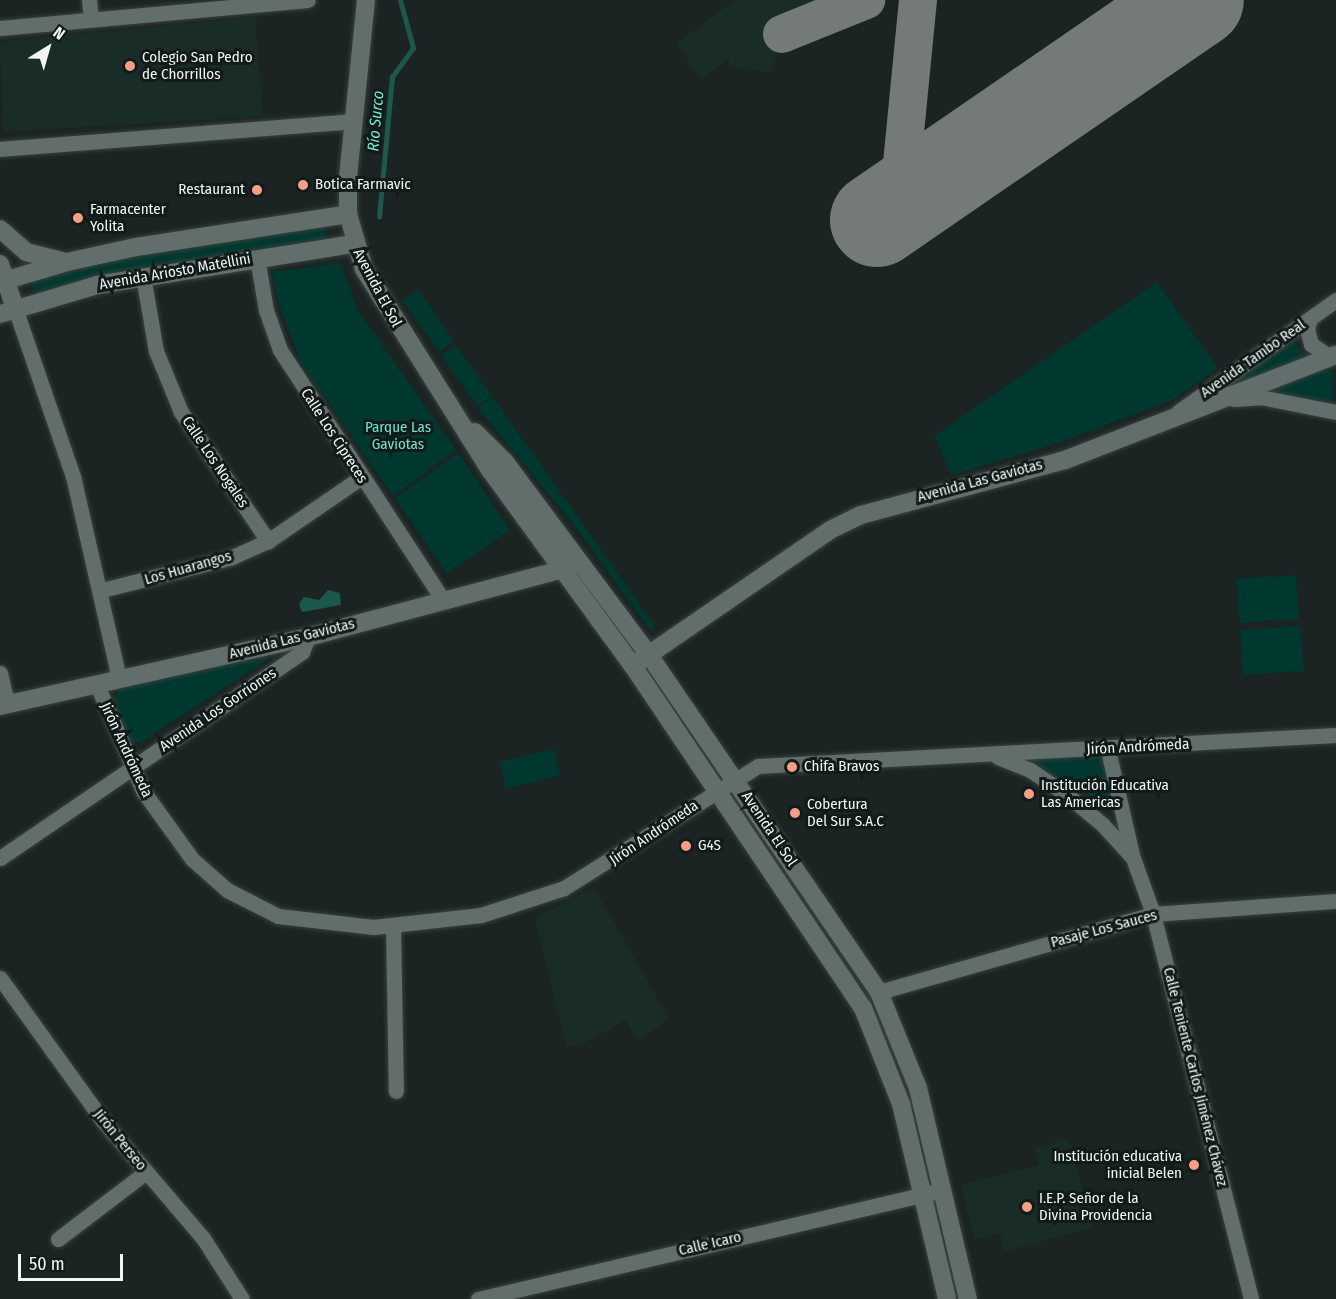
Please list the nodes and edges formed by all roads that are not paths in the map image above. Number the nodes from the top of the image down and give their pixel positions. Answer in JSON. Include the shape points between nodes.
{"nodes":[{"id":1,"x":89,"y":0,"type":"edge"},
{"id":2,"x":308,"y":0,"type":"edge"},
{"id":3,"x":366,"y":0,"type":"edge"},
{"id":4,"x":91,"y":19,"type":"junction"},
{"id":5,"x":0,"y":28,"type":"edge"},
{"id":6,"x":354,"y":121,"type":"junction"},
{"id":7,"x":0,"y":149,"type":"edge"},
{"id":8,"x":348,"y":214,"type":"junction"},
{"id":9,"x":0,"y":229,"type":"edge"},
{"id":10,"x":354,"y":244,"type":"junction"},
{"id":11,"x":257,"y":258,"type":"junction"},
{"id":12,"x":67,"y":261,"type":"junction"},
{"id":13,"x":2,"y":275,"type":"edge"},
{"id":14,"x":143,"y":276,"type":"junction"},
{"id":15,"x":1336,"y":300,"type":"edge"},
{"id":16,"x":7,"y":311,"type":"edge"},
{"id":17,"x":1310,"y":318,"type":"junction"},
{"id":18,"x":1333,"y":356,"type":"edge"},
{"id":19,"x":1336,"y":412,"type":"edge"},
{"id":20,"x":1170,"y":417,"type":"junction"},
{"id":21,"x":360,"y":478,"type":"junction"},
{"id":22,"x":268,"y":541,"type":"junction"},
{"id":23,"x":571,"y":564,"type":"junction"},
{"id":24,"x":102,"y":590,"type":"junction"},
{"id":25,"x":443,"y":600,"type":"junction"},
{"id":26,"x":308,"y":637,"type":"junction"},
{"id":27,"x":649,"y":655,"type":"junction"},
{"id":28,"x":633,"y":666,"type":"junction"},
{"id":29,"x":0,"y":673,"type":"edge"},
{"id":30,"x":119,"y":679,"type":"junction"},
{"id":31,"x":97,"y":685,"type":"junction"},
{"id":32,"x":3,"y":705,"type":"edge"},
{"id":33,"x":1336,"y":735,"type":"edge"},
{"id":34,"x":1108,"y":750,"type":"junction"},
{"id":35,"x":992,"y":755,"type":"junction"},
{"id":36,"x":133,"y":768,"type":"junction"},
{"id":37,"x":735,"y":779,"type":"junction"},
{"id":38,"x":718,"y":791,"type":"junction"},
{"id":39,"x":0,"y":858,"type":"edge"},
{"id":40,"x":1133,"y":858,"type":"junction"},
{"id":41,"x":1336,"y":902,"type":"edge"},
{"id":42,"x":1153,"y":914,"type":"junction"},
{"id":43,"x":393,"y":926,"type":"junction"},
{"id":44,"x":0,"y":978,"type":"edge"},
{"id":45,"x":879,"y":992,"type":"junction"},
{"id":46,"x":396,"y":1091,"type":"dead end"},
{"id":47,"x":146,"y":1172,"type":"junction"},
{"id":48,"x":942,"y":1189,"type":"junction"},
{"id":49,"x":924,"y":1194,"type":"junction"},
{"id":50,"x":58,"y":1239,"type":"dead end"},
{"id":51,"x":242,"y":1299,"type":"edge"},
{"id":52,"x":478,"y":1299,"type":"edge"},
{"id":53,"x":948,"y":1299,"type":"edge"},
{"id":54,"x":968,"y":1299,"type":"edge"},
{"id":55,"x":1251,"y":1299,"type":"edge"}],
"edges":[{"from":1,"to":4,"type":"street"},
{"from":2,"to":4,"type":"street"},
{"from":3,"to":6,"type":"main road","name":"Avenida El Sol"},
{"from":4,"to":5,"type":"street"},
{"from":6,"to":7,"type":"street"},
{"from":6,"to":8,"type":"main road","name":"Avenida El Sol"},
{"from":8,"to":10,"type":"main road","name":"Avenida El Sol"},
{"from":8,"to":12,"type":"main road","name":"Avenida Ariosto Matellini"},
{"from":9,"to":12,"type":"main road","via":[[26,252]]},
{"from":10,"to":11,"type":"main road","name":"Avenida Ariosto Matellini"},
{"from":10,"to":23,"type":"main road","name":"Avenida El Sol","via":[[397,327],[459,416],[505,462]]},
{"from":11,"to":14,"type":"main road","name":"Avenida Ariosto Matellini"},
{"from":11,"to":21,"type":"street","name":"Calle Los Cipreces","via":[[266,310],[280,350]]},
{"from":12,"to":13,"type":"main road","name":"Avenida Ariosto Matellini"},
{"from":13,"to":16,"type":"main road","name":"Jirón Andrómeda"},
{"from":14,"to":16,"type":"main road","name":"Avenida Ariosto Matellini"},
{"from":14,"to":22,"type":"street","name":"Calle Los Nogales","via":[[156,351],[181,412]]},
{"from":15,"to":17,"type":"street","name":"Avenida Tambo Real"},
{"from":16,"to":24,"type":"street","name":"Jirón Andrómeda","via":[[55,419]]},
{"from":17,"to":18,"type":"street","via":[[1307,329],[1311,344]]},
{"from":17,"to":20,"type":"street","name":"Avenida Tambo Real"},
{"from":18,"to":20,"type":"main road","name":"Avenida Las Gaviotas"},
{"from":19,"to":20,"type":"street","via":[[1250,396]]},
{"from":20,"to":27,"type":"main road","name":"Avenida Las Gaviotas","via":[[1065,460],[861,515],[830,530]]},
{"from":21,"to":22,"type":"street","name":"Los Huarangos"},
{"from":21,"to":25,"type":"street","name":"Calle Los Cipreces"},
{"from":22,"to":24,"type":"street","name":"Los Huarangos","via":[[196,569]]},
{"from":23,"to":25,"type":"main road","name":"Avenida Las Gaviotas"},
{"from":23,"to":27,"type":"main road","name":"Avenida El Sol"},
{"from":23,"to":28,"type":"main road","name":"Avenida El Sol"},
{"from":24,"to":30,"type":"street","name":"Jirón Andrómeda"},
{"from":25,"to":26,"type":"main road","name":"Avenida Las Gaviotas"},
{"from":26,"to":30,"type":"main road","name":"Avenida Las Gaviotas"},
{"from":26,"to":36,"type":"street","name":"Avenida Los Gorriones","via":[[302,652]]},
{"from":27,"to":28,"type":"main road","name":"Avenida Las Gaviotas"},
{"from":27,"to":37,"type":"main road","name":"Avenida El Sol"},
{"from":28,"to":38,"type":"main road","name":"Avenida El Sol"},
{"from":29,"to":32,"type":"street"},
{"from":30,"to":31,"type":"main road","name":"Avenida Las Gaviotas"},
{"from":31,"to":32,"type":"main road","name":"Avenida Las Gaviotas"},
{"from":31,"to":36,"type":"street","name":"Jirón Andrómeda"},
{"from":33,"to":34,"type":"street","name":"Jirón Andrómeda"},
{"from":34,"to":35,"type":"street","name":"Jirón Andrómeda"},
{"from":34,"to":40,"type":"street","name":"Calle Teniente Carlos Jiménez Chávez"},
{"from":35,"to":37,"type":"street","name":"Jirón Andrómeda","via":[[758,766]]},
{"from":35,"to":40,"type":"street","name":"Calle Teniente Carlos Jiménez Chávez","via":[[1030,770],[1066,794],[1103,825]]},
{"from":36,"to":39,"type":"street","name":"Avenida Los Gorriones"},
{"from":36,"to":43,"type":"street","name":"Jirón Andrómeda","via":[[164,824],[192,859],[227,890],[278,916],[313,928]]},
{"from":37,"to":38,"type":"street","name":"Jirón Andrómeda"},
{"from":37,"to":45,"type":"main road","name":"Avenida El Sol"},
{"from":38,"to":43,"type":"street","name":"Jirón Andrómeda","via":[[564,888],[481,915]]},
{"from":38,"to":49,"type":"main road","name":"Avenida El Sol","via":[[862,1008],[895,1085]]},
{"from":40,"to":42,"type":"street","name":"Calle Teniente Carlos Jiménez Chávez"},
{"from":41,"to":42,"type":"street","name":"Pasaje Los Sauces"},
{"from":42,"to":45,"type":"street","name":"Pasaje Los Sauces"},
{"from":42,"to":55,"type":"street","name":"Calle Teniente Carlos Jiménez Chávez"},
{"from":43,"to":46,"type":"street"},
{"from":44,"to":47,"type":"street","name":"Jirón Perseo"},
{"from":45,"to":48,"type":"main road","name":"Avenida El Sol","via":[[918,1088]]},
{"from":47,"to":50,"type":"street"},
{"from":47,"to":51,"type":"street","name":"Jirón Perseo","via":[[203,1238]]},
{"from":48,"to":49,"type":"street","name":"Calle Icaro"},
{"from":48,"to":54,"type":"main road","name":"Avenida El Sol"},
{"from":49,"to":52,"type":"street","name":"Calle Icaro"},
{"from":49,"to":53,"type":"main road","name":"Avenida El Sol"}]}
